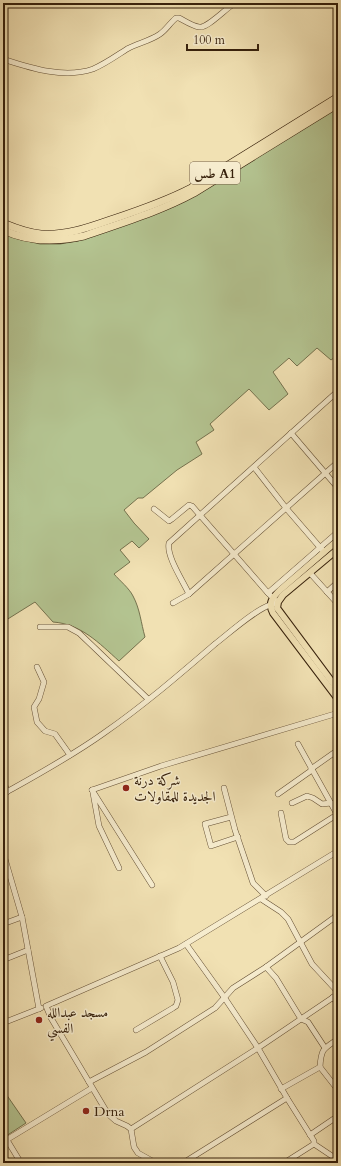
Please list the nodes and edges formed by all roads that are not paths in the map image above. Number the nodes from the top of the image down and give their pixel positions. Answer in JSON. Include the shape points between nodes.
{"nodes":[{"id":1,"x":235,"y":3,"type":"edge"},
{"id":2,"x":3,"y":59,"type":"edge"},
{"id":3,"x":338,"y":97,"type":"edge"},
{"id":4,"x":338,"y":104,"type":"edge"},
{"id":5,"x":3,"y":222,"type":"edge"},
{"id":6,"x":3,"y":230,"type":"edge"},
{"id":7,"x":338,"y":391,"type":"edge"},
{"id":8,"x":291,"y":433,"type":"junction"},
{"id":9,"x":338,"y":462,"type":"edge"},
{"id":10,"x":254,"y":468,"type":"junction"},
{"id":11,"x":325,"y":474,"type":"junction"},
{"id":12,"x":338,"y":488,"type":"edge"},
{"id":13,"x":286,"y":508,"type":"junction"},
{"id":14,"x":154,"y":509,"type":"dead end"},
{"id":15,"x":200,"y":515,"type":"junction"},
{"id":16,"x":338,"y":532,"type":"edge"},
{"id":17,"x":338,"y":540,"type":"edge"},
{"id":18,"x":338,"y":549,"type":"edge"},
{"id":19,"x":322,"y":550,"type":"junction"},
{"id":20,"x":234,"y":554,"type":"junction"},
{"id":21,"x":310,"y":573,"type":"junction"},
{"id":22,"x":338,"y":582,"type":"edge"},
{"id":23,"x":327,"y":592,"type":"junction"},
{"id":24,"x":189,"y":594,"type":"junction"},
{"id":25,"x":274,"y":599,"type":"junction"},
{"id":26,"x":174,"y":604,"type":"dead end"},
{"id":27,"x":270,"y":604,"type":"junction"},
{"id":28,"x":338,"y":604,"type":"edge"},
{"id":29,"x":40,"y":627,"type":"dead end"},
{"id":30,"x":37,"y":667,"type":"dead end"},
{"id":31,"x":338,"y":690,"type":"edge"},
{"id":32,"x":148,"y":699,"type":"junction"},
{"id":33,"x":338,"y":699,"type":"edge"},
{"id":34,"x":338,"y":714,"type":"edge"},
{"id":35,"x":298,"y":744,"type":"dead end"},
{"id":36,"x":338,"y":750,"type":"edge"},
{"id":37,"x":70,"y":755,"type":"junction"},
{"id":38,"x":312,"y":769,"type":"junction"},
{"id":39,"x":3,"y":779,"type":"edge"},
{"id":40,"x":224,"y":788,"type":"dead end"},
{"id":41,"x":92,"y":790,"type":"junction"},
{"id":42,"x":5,"y":793,"type":"edge"},
{"id":43,"x":278,"y":794,"type":"dead end"},
{"id":44,"x":292,"y":803,"type":"dead end"},
{"id":45,"x":331,"y":803,"type":"junction"},
{"id":46,"x":281,"y":813,"type":"dead end"},
{"id":47,"x":338,"y":815,"type":"edge"},
{"id":48,"x":231,"y":817,"type":"junction"},
{"id":49,"x":238,"y":837,"type":"junction"},
{"id":50,"x":338,"y":851,"type":"edge"},
{"id":51,"x":3,"y":852,"type":"edge"},
{"id":52,"x":5,"y":867,"type":"edge"},
{"id":53,"x":119,"y":868,"type":"dead end"},
{"id":54,"x":152,"y":885,"type":"dead end"},
{"id":55,"x":263,"y":898,"type":"junction"},
{"id":56,"x":338,"y":908,"type":"edge"},
{"id":57,"x":22,"y":917,"type":"junction"},
{"id":58,"x":337,"y":919,"type":"edge"},
{"id":59,"x":3,"y":924,"type":"edge"},
{"id":60,"x":300,"y":941,"type":"junction"},
{"id":61,"x":186,"y":944,"type":"junction"},
{"id":62,"x":28,"y":950,"type":"junction"},
{"id":63,"x":160,"y":956,"type":"junction"},
{"id":64,"x":3,"y":960,"type":"edge"},
{"id":65,"x":266,"y":967,"type":"junction"},
{"id":66,"x":338,"y":993,"type":"edge"},
{"id":67,"x":224,"y":997,"type":"junction"},
{"id":68,"x":333,"y":997,"type":"junction"},
{"id":69,"x":338,"y":1005,"type":"edge"},
{"id":70,"x":46,"y":1006,"type":"junction"},
{"id":71,"x":39,"y":1009,"type":"junction"},
{"id":72,"x":301,"y":1018,"type":"junction"},
{"id":73,"x":3,"y":1023,"type":"edge"},
{"id":74,"x":136,"y":1030,"type":"dead end"},
{"id":75,"x":338,"y":1040,"type":"edge"},
{"id":76,"x":258,"y":1048,"type":"junction"},
{"id":77,"x":325,"y":1048,"type":"junction"},
{"id":78,"x":320,"y":1067,"type":"junction"},
{"id":79,"x":89,"y":1082,"type":"junction"},
{"id":80,"x":92,"y":1088,"type":"junction"},
{"id":81,"x":281,"y":1089,"type":"junction"},
{"id":82,"x":338,"y":1090,"type":"edge"},
{"id":83,"x":287,"y":1098,"type":"junction"},
{"id":84,"x":338,"y":1116,"type":"edge"},
{"id":85,"x":131,"y":1129,"type":"junction"},
{"id":86,"x":310,"y":1135,"type":"junction"},
{"id":87,"x":5,"y":1141,"type":"edge"},
{"id":88,"x":314,"y":1144,"type":"junction"},
{"id":89,"x":337,"y":1160,"type":"edge"},
{"id":90,"x":21,"y":1163,"type":"edge"},
{"id":91,"x":156,"y":1163,"type":"edge"},
{"id":92,"x":183,"y":1163,"type":"edge"},
{"id":93,"x":284,"y":1163,"type":"edge"}],
"edges":[{"from":1,"to":2,"type":"street","via":[[205,27],[198,27],[176,18],[161,33],[92,69],[57,73]]},
{"from":3,"to":5,"type":"highway","number":"طس A1","via":[[173,198],[66,232],[42,234]]},
{"from":4,"to":6,"type":"highway","number":"طس A1","via":[[194,194],[153,212],[75,238],[41,240]]},
{"from":7,"to":8,"type":"street"},
{"from":8,"to":10,"type":"street"},
{"from":8,"to":11,"type":"street"},
{"from":9,"to":11,"type":"street"},
{"from":10,"to":13,"type":"street"},
{"from":10,"to":15,"type":"street"},
{"from":11,"to":12,"type":"street"},
{"from":11,"to":13,"type":"street"},
{"from":13,"to":19,"type":"street"},
{"from":13,"to":20,"type":"street"},
{"from":14,"to":15,"type":"street","via":[[169,521],[189,505]]},
{"from":15,"to":20,"type":"street"},
{"from":15,"to":24,"type":"street","via":[[169,543],[168,548]]},
{"from":16,"to":19,"type":"street"},
{"from":17,"to":19,"type":"main road"},
{"from":18,"to":21,"type":"main road"},
{"from":19,"to":25,"type":"main road"},
{"from":20,"to":24,"type":"street"},
{"from":20,"to":25,"type":"street"},
{"from":21,"to":23,"type":"street"},
{"from":21,"to":25,"type":"main road","via":[[283,595]]},
{"from":22,"to":23,"type":"street"},
{"from":23,"to":28,"type":"street"},
{"from":24,"to":26,"type":"street"},
{"from":25,"to":27,"type":"main road"},
{"from":25,"to":31,"type":"main road","via":[[277,608]]},
{"from":27,"to":32,"type":"street","via":[[227,634]]},
{"from":27,"to":33,"type":"main road","via":[[273,613]]},
{"from":29,"to":32,"type":"street","via":[[68,627],[79,633]]},
{"from":30,"to":37,"type":"street","via":[[44,682],[34,706],[37,722],[45,731],[59,737]]},
{"from":32,"to":37,"type":"street"},
{"from":34,"to":41,"type":"street","via":[[161,766]]},
{"from":35,"to":38,"type":"street"},
{"from":36,"to":38,"type":"street"},
{"from":37,"to":42,"type":"street"},
{"from":38,"to":43,"type":"street"},
{"from":38,"to":45,"type":"street"},
{"from":39,"to":42,"type":"street"},
{"from":40,"to":48,"type":"street"},
{"from":41,"to":53,"type":"street","via":[[99,826]]},
{"from":41,"to":54,"type":"street"},
{"from":44,"to":45,"type":"street","via":[[307,796],[322,804]]},
{"from":45,"to":47,"type":"street"},
{"from":46,"to":47,"type":"street","via":[[286,839],[290,842]]},
{"from":48,"to":49,"type":"street"},
{"from":48,"to":49,"type":"street","via":[[205,824],[210,846]]},
{"from":49,"to":55,"type":"street","via":[[253,883]]},
{"from":50,"to":55,"type":"street"},
{"from":51,"to":52,"type":"street"},
{"from":52,"to":57,"type":"street"},
{"from":55,"to":60,"type":"street","via":[[284,915]]},
{"from":55,"to":61,"type":"street"},
{"from":56,"to":58,"type":"street"},
{"from":57,"to":59,"type":"street"},
{"from":57,"to":62,"type":"street"},
{"from":58,"to":60,"type":"street"},
{"from":60,"to":65,"type":"street"},
{"from":60,"to":66,"type":"street","via":[[312,964]]},
{"from":61,"to":63,"type":"street"},
{"from":61,"to":67,"type":"street"},
{"from":62,"to":64,"type":"street"},
{"from":62,"to":71,"type":"street"},
{"from":63,"to":70,"type":"street"},
{"from":63,"to":74,"type":"street","via":[[178,1000],[173,1008]]},
{"from":65,"to":67,"type":"street","via":[[233,988]]},
{"from":65,"to":72,"type":"street","via":[[276,978]]},
{"from":66,"to":68,"type":"street"},
{"from":67,"to":76,"type":"street"},
{"from":67,"to":79,"type":"street","via":[[215,1008],[146,1052]]},
{"from":68,"to":69,"type":"street"},
{"from":68,"to":72,"type":"street"},
{"from":70,"to":71,"type":"street"},
{"from":70,"to":79,"type":"street"},
{"from":71,"to":73,"type":"street"},
{"from":72,"to":76,"type":"street"},
{"from":72,"to":77,"type":"street","via":[[308,1022]]},
{"from":75,"to":77,"type":"street"},
{"from":76,"to":81,"type":"street"},
{"from":76,"to":85,"type":"street"},
{"from":77,"to":78,"type":"street","via":[[321,1054]]},
{"from":78,"to":81,"type":"street"},
{"from":78,"to":82,"type":"street"},
{"from":79,"to":80,"type":"street"},
{"from":80,"to":85,"type":"street","via":[[108,1114]]},
{"from":80,"to":87,"type":"street"},
{"from":81,"to":83,"type":"street"},
{"from":83,"to":86,"type":"street"},
{"from":83,"to":92,"type":"street"},
{"from":84,"to":86,"type":"street"},
{"from":85,"to":91,"type":"street","via":[[134,1147],[138,1153]]},
{"from":86,"to":88,"type":"street"},
{"from":87,"to":90,"type":"street"},
{"from":88,"to":89,"type":"street"},
{"from":88,"to":93,"type":"street"}]}
